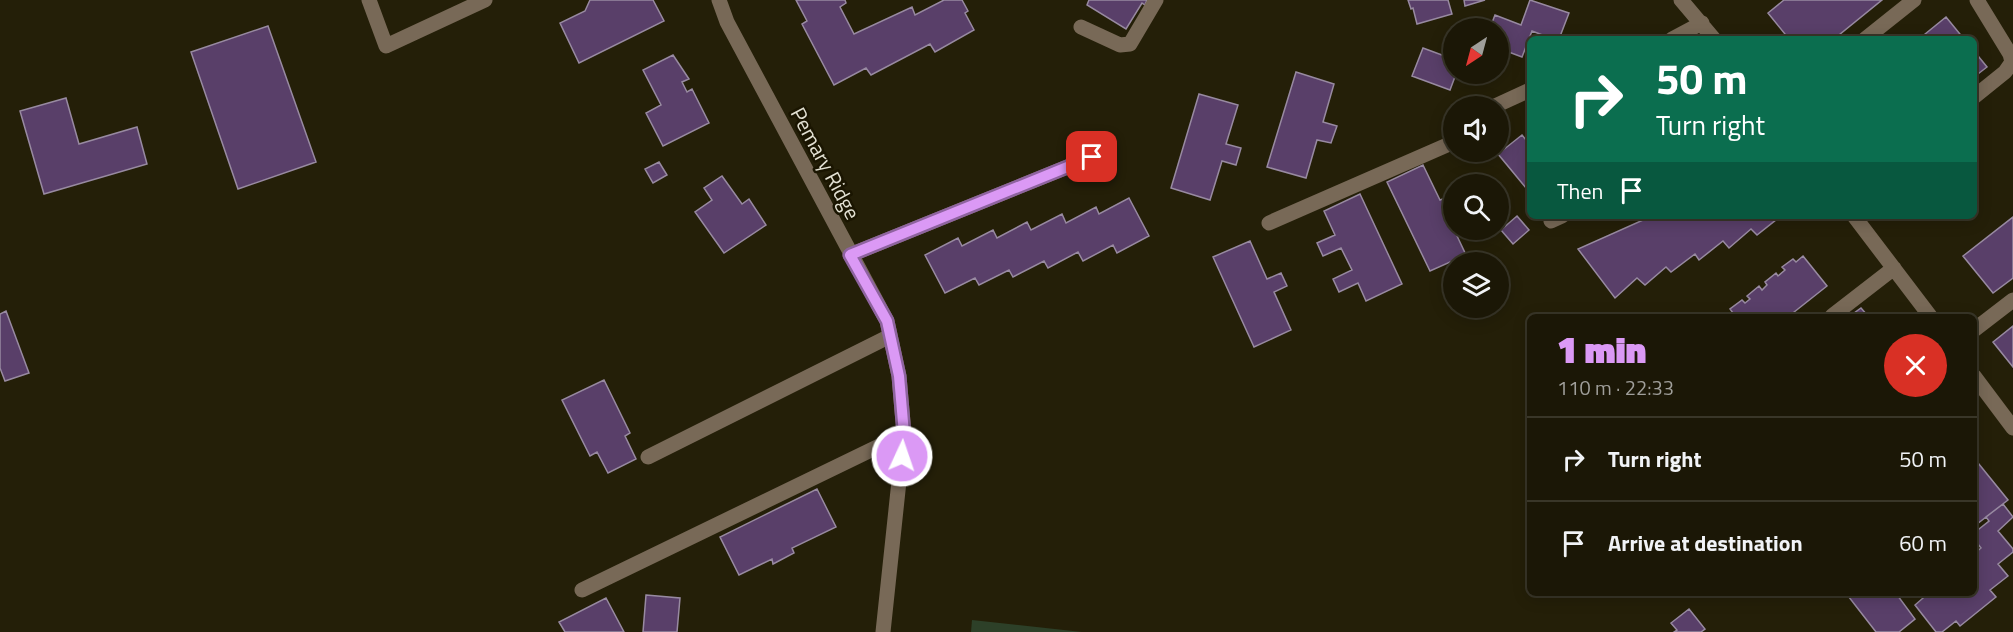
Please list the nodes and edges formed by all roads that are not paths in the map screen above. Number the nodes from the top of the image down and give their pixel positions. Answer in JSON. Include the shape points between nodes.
{"nodes":[{"id":1,"x":369,"y":0,"type":"edge"},
{"id":2,"x":485,"y":0,"type":"edge"},
{"id":3,"x":719,"y":0,"type":"edge"},
{"id":4,"x":1156,"y":0,"type":"edge"},
{"id":5,"x":1681,"y":0,"type":"edge"},
{"id":6,"x":1914,"y":0,"type":"edge"},
{"id":7,"x":1977,"y":0,"type":"edge"},
{"id":8,"x":1702,"y":23,"type":"junction"},
{"id":9,"x":1081,"y":27,"type":"dead end"},
{"id":10,"x":1678,"y":36,"type":"edge"},
{"id":11,"x":1712,"y":36,"type":"edge"},
{"id":12,"x":1869,"y":36,"type":"edge"},
{"id":13,"x":1527,"y":91,"type":"edge"},
{"id":14,"x":1977,"y":95,"type":"edge"},
{"id":15,"x":1509,"y":100,"type":"edge"},
{"id":16,"x":1443,"y":147,"type":"edge"},
{"id":17,"x":1092,"y":157,"type":"dead end"},
{"id":18,"x":1856,"y":219,"type":"edge"},
{"id":19,"x":1269,"y":223,"type":"dead end"},
{"id":20,"x":850,"y":255,"type":"junction"},
{"id":21,"x":1894,"y":268,"type":"junction"},
{"id":22,"x":2013,"y":300,"type":"edge"},
{"id":23,"x":1835,"y":314,"type":"edge"},
{"id":24,"x":1928,"y":314,"type":"edge"},
{"id":25,"x":1977,"y":328,"type":"edge"},
{"id":26,"x":890,"y":336,"type":"junction"},
{"id":27,"x":1977,"y":380,"type":"edge"},
{"id":28,"x":2013,"y":428,"type":"edge"},
{"id":29,"x":904,"y":434,"type":"junction"},
{"id":30,"x":648,"y":457,"type":"dead end"},
{"id":31,"x":582,"y":590,"type":"dead end"},
{"id":32,"x":884,"y":632,"type":"edge"}],
"edges":[{"from":1,"to":2,"type":"street","via":[[386,46]]},
{"from":3,"to":20,"type":"street","name":"Pemary Ridge"},
{"from":4,"to":9,"type":"street","via":[[1130,44],[1120,45]]},
{"from":5,"to":8,"type":"street"},
{"from":6,"to":12,"type":"street"},
{"from":7,"to":14,"type":"street","via":[[2012,62]]},
{"from":8,"to":10,"type":"street"},
{"from":8,"to":11,"type":"street"},
{"from":13,"to":15,"type":"street"},
{"from":16,"to":19,"type":"street"},
{"from":17,"to":20,"type":"street"},
{"from":18,"to":21,"type":"street"},
{"from":20,"to":26,"type":"street","name":"Pemary Ridge","via":[[887,321]]},
{"from":21,"to":23,"type":"street"},
{"from":21,"to":24,"type":"street"},
{"from":22,"to":25,"type":"street"},
{"from":26,"to":29,"type":"street","name":"Pemary Ridge","via":[[899,376]]},
{"from":26,"to":30,"type":"street"},
{"from":27,"to":28,"type":"street"},
{"from":29,"to":31,"type":"street"},
{"from":29,"to":32,"type":"street","name":"Pemary Ridge"}]}
